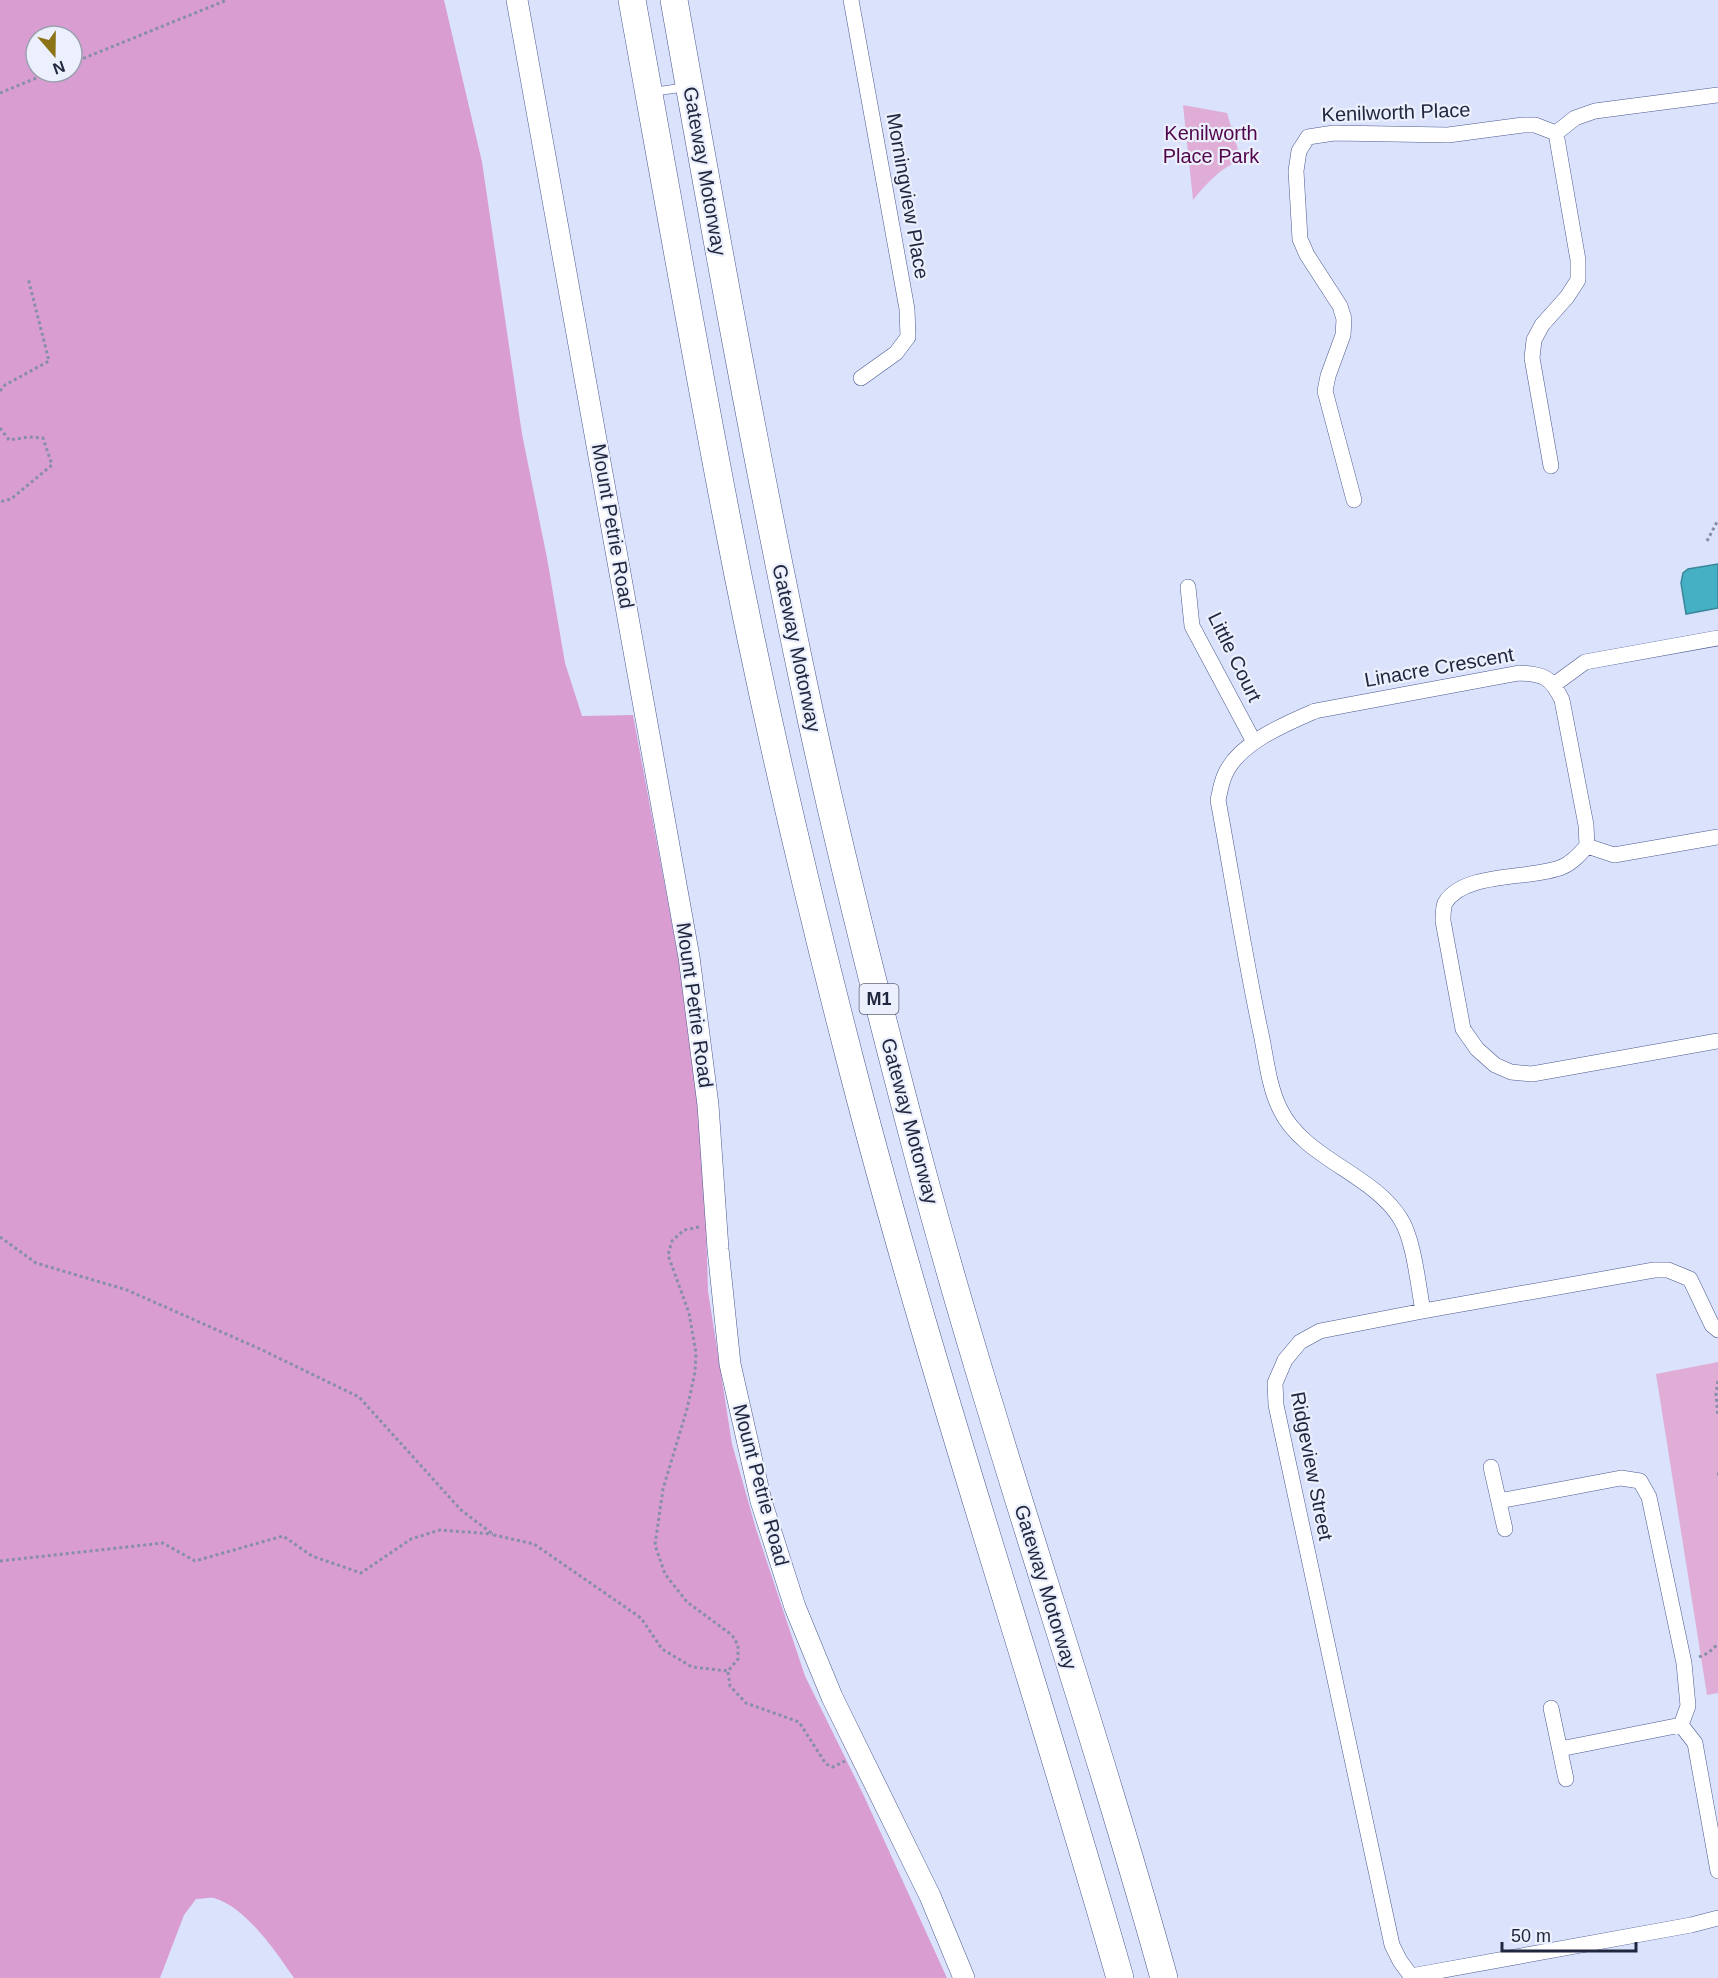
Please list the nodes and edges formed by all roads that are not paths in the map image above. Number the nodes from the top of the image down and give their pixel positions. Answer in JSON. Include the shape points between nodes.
{"nodes":[{"id":1,"x":517,"y":0,"type":"edge"},
{"id":2,"x":632,"y":0,"type":"edge"},
{"id":3,"x":674,"y":0,"type":"edge"},
{"id":4,"x":851,"y":0,"type":"edge"},
{"id":5,"x":690,"y":86,"type":"junction"},
{"id":6,"x":649,"y":93,"type":"junction"},
{"id":7,"x":1718,"y":95,"type":"edge"},
{"id":8,"x":1556,"y":133,"type":"junction"},
{"id":9,"x":861,"y":378,"type":"dead end"},
{"id":10,"x":1551,"y":466,"type":"dead end"},
{"id":11,"x":1354,"y":500,"type":"dead end"},
{"id":12,"x":1188,"y":587,"type":"dead end"},
{"id":13,"x":1718,"y":638,"type":"edge"},
{"id":14,"x":1555,"y":684,"type":"junction"},
{"id":15,"x":1254,"y":742,"type":"junction"},
{"id":16,"x":1718,"y":837,"type":"edge"},
{"id":17,"x":1587,"y":846,"type":"junction"},
{"id":18,"x":1718,"y":1041,"type":"edge"},
{"id":19,"x":1423,"y":1311,"type":"junction"},
{"id":20,"x":1718,"y":1330,"type":"edge"},
{"id":21,"x":1491,"y":1467,"type":"dead end"},
{"id":22,"x":1499,"y":1501,"type":"junction"},
{"id":23,"x":1505,"y":1529,"type":"dead end"},
{"id":24,"x":1551,"y":1708,"type":"dead end"},
{"id":25,"x":1681,"y":1725,"type":"junction"},
{"id":26,"x":1560,"y":1749,"type":"junction"},
{"id":27,"x":1566,"y":1779,"type":"dead end"},
{"id":28,"x":1718,"y":1871,"type":"edge"},
{"id":29,"x":1718,"y":1917,"type":"edge"},
{"id":30,"x":1411,"y":1977,"type":"edge"},
{"id":31,"x":964,"y":1978,"type":"edge"},
{"id":32,"x":1120,"y":1978,"type":"edge"},
{"id":33,"x":1164,"y":1978,"type":"edge"}],
"edges":[{"from":1,"to":31,"type":"street","name":"Mount Petrie Road","via":[[689,957],[708,1105],[730,1364],[761,1501],[795,1607],[832,1697],[930,1896]]},
{"from":2,"to":6,"type":"highway","name":"Gateway Motorway","number":"M1"},
{"from":3,"to":5,"type":"highway","name":"Gateway Motorway","number":"M1"},
{"from":4,"to":9,"type":"street","name":"Morningview Place","via":[[907,309],[908,337],[896,353]]},
{"from":5,"to":6,"type":"lane"},
{"from":5,"to":33,"type":"highway","name":"Gateway Motorway","number":"M1","via":[[772,534],[848,881],[928,1190]]},
{"from":6,"to":32,"type":"highway","name":"Gateway Motorway","number":"M1","via":[[737,570],[846,1047],[908,1274]]},
{"from":7,"to":8,"type":"street","via":[[1595,111],[1575,118]]},
{"from":8,"to":10,"type":"street","via":[[1578,280],[1534,340],[1532,358]]},
{"from":8,"to":11,"type":"street","name":"Kenilworth Place","via":[[1535,125],[1448,135],[1334,133],[1308,137],[1299,152],[1296,171],[1300,239],[1344,319],[1343,335],[1325,391]]},
{"from":12,"to":15,"type":"street","name":"Little Court","via":[[1192,626]]},
{"from":13,"to":14,"type":"street","via":[[1585,662]]},
{"from":14,"to":15,"type":"street","name":"Linacre Crescent","via":[[1539,674],[1519,673],[1315,711]]},
{"from":14,"to":17,"type":"street","via":[[1562,700]]},
{"from":15,"to":19,"type":"street","name":"Linacre Crescent","via":[[1224,775],[1218,800],[1274,1092],[1288,1122],[1303,1138],[1390,1203],[1401,1218],[1407,1230]]},
{"from":16,"to":17,"type":"street","via":[[1614,855]]},
{"from":17,"to":18,"type":"street","via":[[1562,867],[1473,883],[1456,891],[1444,904],[1443,921],[1463,1029],[1495,1065],[1511,1072],[1532,1074]]},
{"from":19,"to":20,"type":"street","name":"Ridgeview Street","via":[[1668,1269],[1690,1280]]},
{"from":19,"to":30,"type":"street","name":"Ridgeview Street","via":[[1320,1331],[1300,1342],[1285,1360],[1275,1383],[1276,1405],[1392,1946]]},
{"from":21,"to":22,"type":"street"},
{"from":22,"to":23,"type":"street"},
{"from":22,"to":25,"type":"street","via":[[1621,1478],[1640,1481],[1649,1497],[1684,1664],[1688,1706]]},
{"from":24,"to":26,"type":"street"},
{"from":25,"to":26,"type":"street"},
{"from":25,"to":28,"type":"street","via":[[1695,1743]]},
{"from":26,"to":27,"type":"street"},
{"from":29,"to":30,"type":"street"}]}
